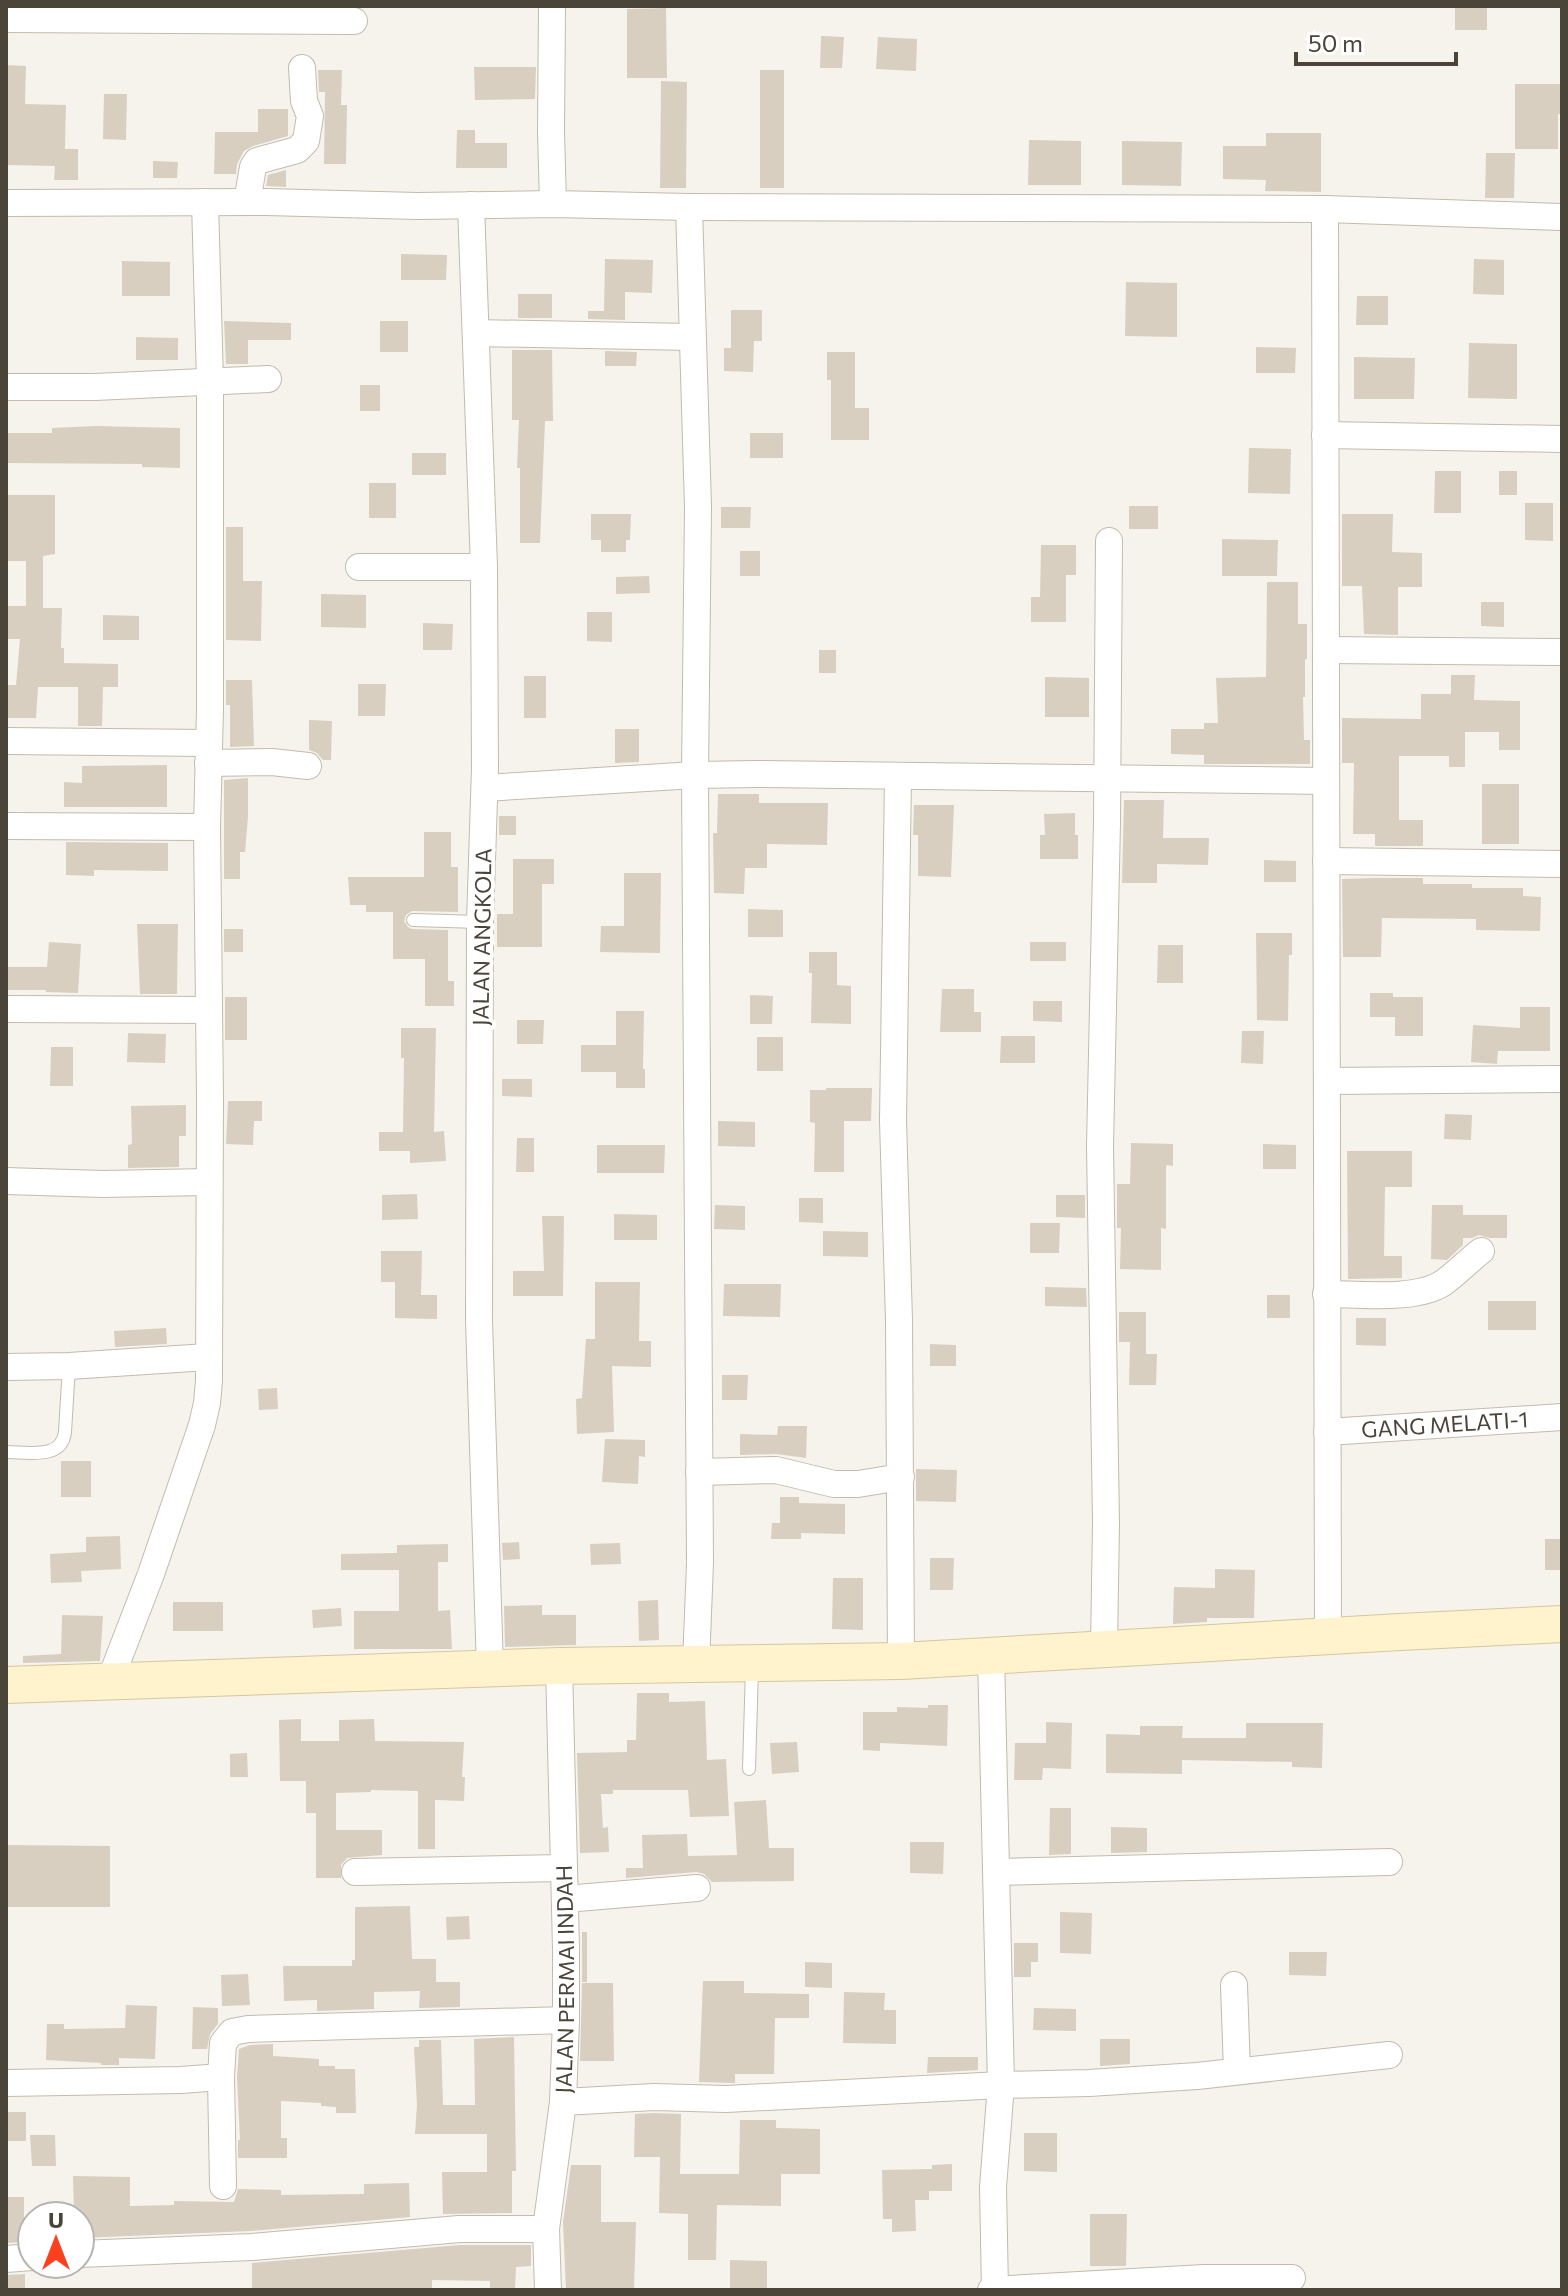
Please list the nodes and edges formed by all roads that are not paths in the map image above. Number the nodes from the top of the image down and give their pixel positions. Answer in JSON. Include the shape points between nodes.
{"nodes":[{"id":1,"x":552,"y":6,"type":"edge"},
{"id":2,"x":6,"y":19,"type":"edge"},
{"id":3,"x":354,"y":21,"type":"dead end"},
{"id":4,"x":302,"y":68,"type":"dead end"},
{"id":5,"x":205,"y":202,"type":"junction"},
{"id":6,"x":247,"y":202,"type":"junction"},
{"id":7,"x":6,"y":203,"type":"edge"},
{"id":8,"x":553,"y":204,"type":"junction"},
{"id":9,"x":471,"y":205,"type":"junction"},
{"id":10,"x":689,"y":207,"type":"junction"},
{"id":11,"x":1325,"y":209,"type":"junction"},
{"id":12,"x":1562,"y":217,"type":"edge"},
{"id":13,"x":476,"y":333,"type":"junction"},
{"id":14,"x":692,"y":337,"type":"junction"},
{"id":15,"x":268,"y":379,"type":"dead end"},
{"id":16,"x":210,"y":381,"type":"junction"},
{"id":17,"x":6,"y":387,"type":"edge"},
{"id":18,"x":1325,"y":435,"type":"junction"},
{"id":19,"x":1562,"y":439,"type":"edge"},
{"id":20,"x":1109,"y":541,"type":"dead end"},
{"id":21,"x":359,"y":567,"type":"dead end"},
{"id":22,"x":484,"y":567,"type":"junction"},
{"id":23,"x":1326,"y":650,"type":"junction"},
{"id":24,"x":1562,"y":652,"type":"edge"},
{"id":25,"x":6,"y":741,"type":"edge"},
{"id":26,"x":208,"y":753,"type":"junction"},
{"id":27,"x":308,"y":766,"type":"dead end"},
{"id":28,"x":695,"y":775,"type":"junction"},
{"id":29,"x":898,"y":776,"type":"junction"},
{"id":30,"x":1107,"y":780,"type":"junction"},
{"id":31,"x":1326,"y":781,"type":"junction"},
{"id":32,"x":485,"y":788,"type":"junction"},
{"id":33,"x":6,"y":826,"type":"edge"},
{"id":34,"x":207,"y":827,"type":"junction"},
{"id":35,"x":1326,"y":861,"type":"junction"},
{"id":36,"x":1562,"y":864,"type":"edge"},
{"id":37,"x":413,"y":920,"type":"dead end"},
{"id":38,"x":480,"y":922,"type":"junction"},
{"id":39,"x":6,"y":1009,"type":"edge"},
{"id":40,"x":209,"y":1010,"type":"junction"},
{"id":41,"x":1562,"y":1079,"type":"edge"},
{"id":42,"x":1327,"y":1081,"type":"junction"},
{"id":43,"x":6,"y":1181,"type":"edge"},
{"id":44,"x":209,"y":1182,"type":"junction"},
{"id":45,"x":1481,"y":1251,"type":"dead end"},
{"id":46,"x":1326,"y":1294,"type":"junction"},
{"id":47,"x":208,"y":1357,"type":"junction"},
{"id":48,"x":69,"y":1366,"type":"junction"},
{"id":49,"x":6,"y":1367,"type":"edge"},
{"id":50,"x":1562,"y":1417,"type":"edge"},
{"id":51,"x":1327,"y":1432,"type":"junction"},
{"id":52,"x":6,"y":1452,"type":"edge"},
{"id":53,"x":699,"y":1472,"type":"junction"},
{"id":54,"x":901,"y":1477,"type":"junction"},
{"id":55,"x":1562,"y":1624,"type":"edge"},
{"id":56,"x":1328,"y":1636,"type":"junction"},
{"id":57,"x":1104,"y":1648,"type":"junction"},
{"id":58,"x":991,"y":1655,"type":"junction"},
{"id":59,"x":901,"y":1661,"type":"junction"},
{"id":60,"x":696,"y":1664,"type":"junction"},
{"id":61,"x":753,"y":1665,"type":"junction"},
{"id":62,"x":559,"y":1666,"type":"junction"},
{"id":63,"x":490,"y":1669,"type":"junction"},
{"id":64,"x":109,"y":1683,"type":"junction"},
{"id":65,"x":6,"y":1685,"type":"edge"},
{"id":66,"x":749,"y":1769,"type":"dead end"},
{"id":67,"x":1389,"y":1862,"type":"dead end"},
{"id":68,"x":564,"y":1868,"type":"junction"},
{"id":69,"x":355,"y":1872,"type":"dead end"},
{"id":70,"x":997,"y":1872,"type":"junction"},
{"id":71,"x":697,"y":1888,"type":"dead end"},
{"id":72,"x":565,"y":1899,"type":"junction"},
{"id":73,"x":1234,"y":1985,"type":"dead end"},
{"id":74,"x":566,"y":2020,"type":"junction"},
{"id":75,"x":1389,"y":2055,"type":"dead end"},
{"id":76,"x":1237,"y":2071,"type":"junction"},
{"id":77,"x":221,"y":2077,"type":"junction"},
{"id":78,"x":6,"y":2083,"type":"edge"},
{"id":79,"x":1001,"y":2085,"type":"junction"},
{"id":80,"x":563,"y":2102,"type":"junction"},
{"id":81,"x":223,"y":2186,"type":"dead end"},
{"id":82,"x":546,"y":2229,"type":"junction"},
{"id":83,"x":96,"y":2253,"type":"edge"},
{"id":84,"x":1292,"y":2278,"type":"dead end"},
{"id":85,"x":548,"y":2290,"type":"edge"},
{"id":86,"x":993,"y":2290,"type":"edge"}],
"edges":[{"from":1,"to":8,"type":"street"},
{"from":2,"to":3,"type":"street"},
{"from":4,"to":6,"type":"street","via":[[309,134],[297,150],[257,161]]},
{"from":5,"to":6,"type":"street"},
{"from":5,"to":7,"type":"street"},
{"from":5,"to":16,"type":"street"},
{"from":6,"to":9,"type":"street"},
{"from":8,"to":9,"type":"street"},
{"from":8,"to":10,"type":"street"},
{"from":9,"to":13,"type":"street","name":"JALAN ANGKOLA"},
{"from":10,"to":11,"type":"street"},
{"from":10,"to":14,"type":"street"},
{"from":11,"to":12,"type":"street"},
{"from":11,"to":18,"type":"street"},
{"from":13,"to":14,"type":"street"},
{"from":13,"to":22,"type":"street","name":"JALAN ANGKOLA"},
{"from":14,"to":28,"type":"street","via":[[698,507]]},
{"from":15,"to":16,"type":"street"},
{"from":16,"to":17,"type":"street"},
{"from":16,"to":26,"type":"street"},
{"from":18,"to":19,"type":"street"},
{"from":18,"to":23,"type":"street"},
{"from":20,"to":30,"type":"street"},
{"from":21,"to":22,"type":"street"},
{"from":22,"to":32,"type":"street","name":"JALAN ANGKOLA"},
{"from":23,"to":24,"type":"street"},
{"from":23,"to":31,"type":"street"},
{"from":25,"to":26,"type":"street"},
{"from":26,"to":27,"type":"street"},
{"from":26,"to":34,"type":"street"},
{"from":28,"to":29,"type":"street"},
{"from":28,"to":32,"type":"street"},
{"from":28,"to":53,"type":"street"},
{"from":29,"to":30,"type":"street"},
{"from":29,"to":54,"type":"street","via":[[893,1121]]},
{"from":30,"to":31,"type":"street"},
{"from":30,"to":57,"type":"street","via":[[1100,1146]]},
{"from":31,"to":35,"type":"street"},
{"from":32,"to":38,"type":"street","name":"JALAN ANGKOLA"},
{"from":33,"to":34,"type":"street"},
{"from":34,"to":40,"type":"street"},
{"from":35,"to":36,"type":"street"},
{"from":35,"to":42,"type":"street"},
{"from":37,"to":38,"type":"lane"},
{"from":38,"to":63,"type":"street","name":"JALAN ANGKOLA","via":[[479,1320]]},
{"from":39,"to":40,"type":"street"},
{"from":40,"to":44,"type":"street"},
{"from":41,"to":42,"type":"street"},
{"from":42,"to":46,"type":"street"},
{"from":43,"to":44,"type":"street"},
{"from":44,"to":47,"type":"street"},
{"from":45,"to":46,"type":"street","via":[[1430,1289]]},
{"from":46,"to":51,"type":"street"},
{"from":47,"to":48,"type":"street"},
{"from":47,"to":64,"type":"street","via":[[202,1425]]},
{"from":48,"to":49,"type":"street"},
{"from":48,"to":52,"type":"lane","via":[[61,1446],[54,1451]]},
{"from":50,"to":51,"type":"street","name":"GANG MELATI-1"},
{"from":51,"to":56,"type":"street"},
{"from":53,"to":54,"type":"street","via":[[776,1470],[834,1484]]},
{"from":53,"to":60,"type":"street"},
{"from":54,"to":59,"type":"street"},
{"from":55,"to":56,"type":"street"},
{"from":56,"to":57,"type":"street"},
{"from":57,"to":58,"type":"street"},
{"from":58,"to":59,"type":"street"},
{"from":58,"to":70,"type":"street"},
{"from":59,"to":61,"type":"street"},
{"from":60,"to":61,"type":"street"},
{"from":60,"to":62,"type":"street"},
{"from":61,"to":66,"type":"lane"},
{"from":62,"to":63,"type":"street"},
{"from":62,"to":68,"type":"street","name":"JALAN PERMAI INDAH"},
{"from":63,"to":64,"type":"street"},
{"from":64,"to":65,"type":"street"},
{"from":67,"to":70,"type":"street"},
{"from":68,"to":69,"type":"street"},
{"from":68,"to":72,"type":"street","name":"JALAN PERMAI INDAH"},
{"from":70,"to":79,"type":"street"},
{"from":71,"to":72,"type":"street"},
{"from":72,"to":74,"type":"street","name":"JALAN PERMAI INDAH"},
{"from":73,"to":76,"type":"street"},
{"from":74,"to":77,"type":"street","via":[[248,2029],[232,2032],[223,2043]]},
{"from":74,"to":80,"type":"street","name":"JALAN PERMAI INDAH"},
{"from":75,"to":76,"type":"street"},
{"from":76,"to":79,"type":"street"},
{"from":77,"to":78,"type":"street"},
{"from":77,"to":81,"type":"street"},
{"from":79,"to":80,"type":"street"},
{"from":79,"to":86,"type":"street","via":[[993,2187]]},
{"from":80,"to":82,"type":"street","name":"JALAN PERMAI INDAH"},
{"from":82,"to":83,"type":"street","via":[[459,2229],[252,2247]]},
{"from":82,"to":85,"type":"street","name":"JALAN PERMAI INDAH"},
{"from":84,"to":86,"type":"street"}]}
